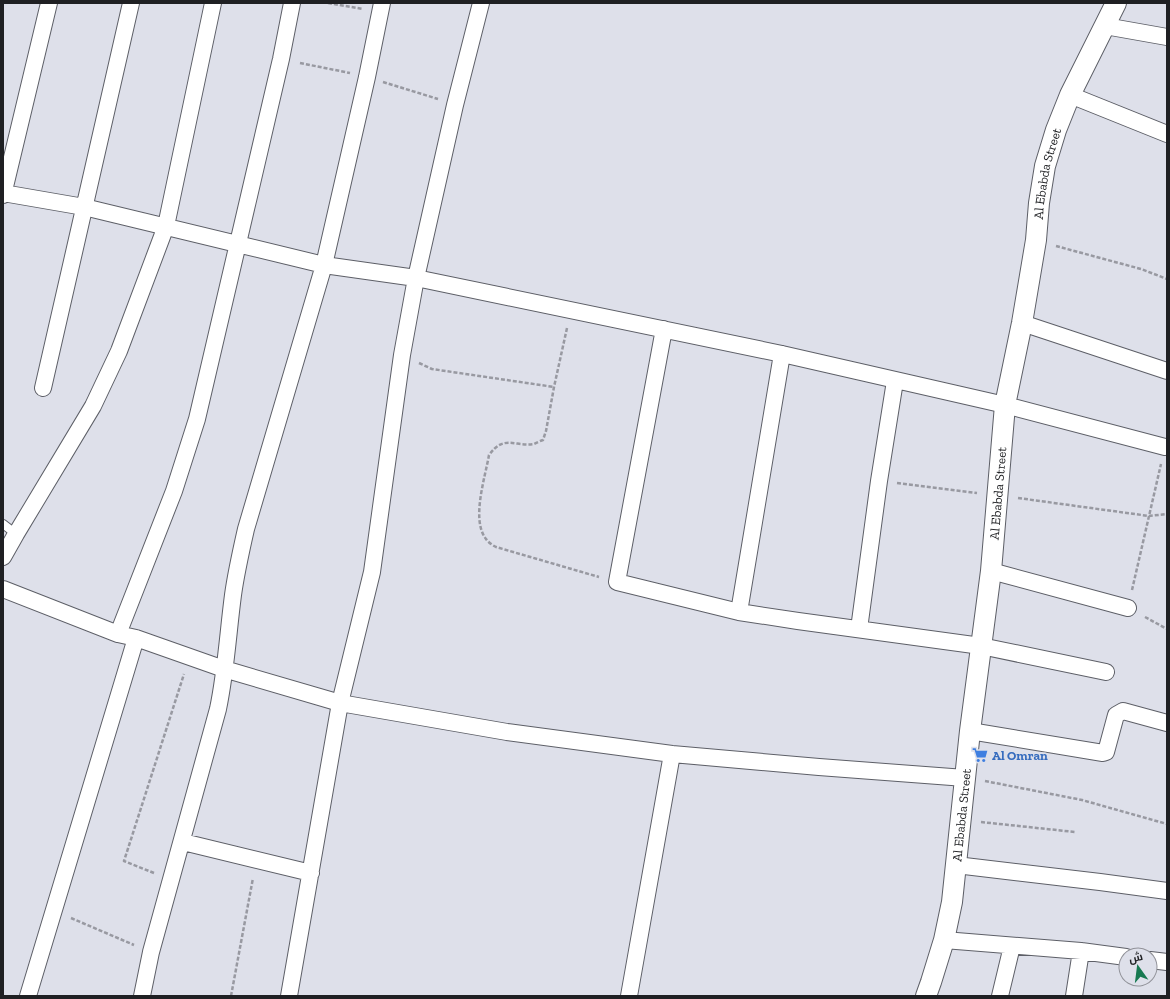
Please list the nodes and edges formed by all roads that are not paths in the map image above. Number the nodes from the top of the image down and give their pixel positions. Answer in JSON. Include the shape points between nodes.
{"nodes":[{"id":1,"x":49,"y":3,"type":"edge"},
{"id":2,"x":131,"y":3,"type":"edge"},
{"id":3,"x":213,"y":3,"type":"edge"},
{"id":4,"x":292,"y":3,"type":"edge"},
{"id":5,"x":481,"y":3,"type":"edge"},
{"id":6,"x":1116,"y":3,"type":"edge"},
{"id":7,"x":381,"y":8,"type":"edge"},
{"id":8,"x":1105,"y":26,"type":"junction"},
{"id":9,"x":1167,"y":37,"type":"edge"},
{"id":10,"x":1070,"y":96,"type":"junction"},
{"id":11,"x":1167,"y":134,"type":"edge"},
{"id":12,"x":3,"y":194,"type":"edge"},
{"id":13,"x":84,"y":207,"type":"junction"},
{"id":14,"x":166,"y":226,"type":"junction"},
{"id":15,"x":238,"y":244,"type":"junction"},
{"id":16,"x":324,"y":265,"type":"junction"},
{"id":17,"x":416,"y":278,"type":"junction"},
{"id":18,"x":1022,"y":323,"type":"junction"},
{"id":19,"x":664,"y":329,"type":"junction"},
{"id":20,"x":782,"y":354,"type":"junction"},
{"id":21,"x":1167,"y":371,"type":"edge"},
{"id":22,"x":895,"y":381,"type":"junction"},
{"id":23,"x":43,"y":388,"type":"dead end"},
{"id":24,"x":1006,"y":405,"type":"junction"},
{"id":25,"x":1165,"y":447,"type":"road end"},
{"id":26,"x":9,"y":529,"type":"edge"},
{"id":27,"x":3,"y":557,"type":"edge"},
{"id":28,"x":991,"y":571,"type":"junction"},
{"id":29,"x":3,"y":589,"type":"edge"},
{"id":30,"x":1128,"y":608,"type":"road end"},
{"id":31,"x":739,"y":612,"type":"junction"},
{"id":32,"x":859,"y":629,"type":"junction"},
{"id":33,"x":118,"y":634,"type":"junction"},
{"id":34,"x":136,"y":638,"type":"junction"},
{"id":35,"x":981,"y":646,"type":"junction"},
{"id":36,"x":224,"y":669,"type":"junction"},
{"id":37,"x":1106,"y":672,"type":"dead end"},
{"id":38,"x":340,"y":703,"type":"junction"},
{"id":39,"x":1167,"y":723,"type":"edge"},
{"id":40,"x":970,"y":731,"type":"junction"},
{"id":41,"x":672,"y":754,"type":"junction"},
{"id":42,"x":965,"y":778,"type":"junction"},
{"id":43,"x":183,"y":842,"type":"junction"},
{"id":44,"x":956,"y":865,"type":"junction"},
{"id":45,"x":311,"y":873,"type":"junction"},
{"id":46,"x":1167,"y":891,"type":"edge"},
{"id":47,"x":944,"y":940,"type":"junction"},
{"id":48,"x":1012,"y":946,"type":"junction"},
{"id":49,"x":1082,"y":951,"type":"junction"},
{"id":50,"x":1118,"y":956,"type":"edge"},
{"id":51,"x":28,"y":996,"type":"edge"},
{"id":52,"x":142,"y":996,"type":"edge"},
{"id":53,"x":290,"y":996,"type":"edge"},
{"id":54,"x":629,"y":996,"type":"edge"},
{"id":55,"x":926,"y":996,"type":"edge"},
{"id":56,"x":1000,"y":996,"type":"edge"},
{"id":57,"x":1074,"y":996,"type":"edge"}],
"edges":[{"from":1,"to":12,"type":"street"},
{"from":2,"to":13,"type":"street"},
{"from":3,"to":14,"type":"street"},
{"from":4,"to":15,"type":"street"},
{"from":5,"to":17,"type":"street"},
{"from":6,"to":8,"type":"street","name":"Al Ebabda Street"},
{"from":7,"to":16,"type":"street"},
{"from":8,"to":9,"type":"street"},
{"from":8,"to":10,"type":"street","name":"Al Ebabda Street"},
{"from":10,"to":11,"type":"street"},
{"from":10,"to":18,"type":"street","name":"Al Ebabda Street","via":[[1045,166]]},
{"from":12,"to":13,"type":"street"},
{"from":13,"to":14,"type":"street"},
{"from":13,"to":23,"type":"street"},
{"from":14,"to":15,"type":"street"},
{"from":14,"to":26,"type":"street","via":[[119,351],[93,406]]},
{"from":15,"to":16,"type":"street"},
{"from":15,"to":33,"type":"street","via":[[197,419],[174,491]]},
{"from":16,"to":17,"type":"street"},
{"from":16,"to":36,"type":"street","via":[[241,551]]},
{"from":17,"to":19,"type":"street"},
{"from":17,"to":38,"type":"street","via":[[402,356],[372,572]]},
{"from":18,"to":21,"type":"street"},
{"from":18,"to":24,"type":"street","name":"Al Ebabda Street"},
{"from":19,"to":20,"type":"street"},
{"from":19,"to":31,"type":"street","via":[[617,582]]},
{"from":20,"to":22,"type":"street"},
{"from":20,"to":31,"type":"street"},
{"from":22,"to":24,"type":"street"},
{"from":22,"to":32,"type":"street"},
{"from":24,"to":25,"type":"street"},
{"from":24,"to":28,"type":"street","name":"Al Ebabda Street"},
{"from":26,"to":27,"type":"street"},
{"from":28,"to":30,"type":"street"},
{"from":28,"to":35,"type":"street","name":"Al Ebabda Street"},
{"from":29,"to":33,"type":"street"},
{"from":31,"to":32,"type":"street"},
{"from":32,"to":35,"type":"street"},
{"from":33,"to":34,"type":"street"},
{"from":34,"to":36,"type":"street"},
{"from":34,"to":51,"type":"street"},
{"from":35,"to":37,"type":"street"},
{"from":35,"to":40,"type":"street","name":"Al Ebabda Street"},
{"from":36,"to":38,"type":"street"},
{"from":36,"to":43,"type":"street","via":[[218,709]]},
{"from":38,"to":41,"type":"street","via":[[507,732]]},
{"from":38,"to":45,"type":"street"},
{"from":39,"to":40,"type":"street","via":[[1119,712],[1116,714],[1106,752],[1103,753]]},
{"from":40,"to":42,"type":"street","name":"Al Ebabda Street"},
{"from":41,"to":42,"type":"street"},
{"from":41,"to":54,"type":"street"},
{"from":42,"to":44,"type":"street","name":"Al Ebabda Street"},
{"from":43,"to":45,"type":"street"},
{"from":43,"to":52,"type":"street","via":[[151,952]]},
{"from":44,"to":46,"type":"street"},
{"from":44,"to":47,"type":"street","name":"Al Ebabda Street"},
{"from":45,"to":53,"type":"street"},
{"from":47,"to":48,"type":"street"},
{"from":47,"to":55,"type":"street","name":"Al Ebabda Street"},
{"from":48,"to":49,"type":"street"},
{"from":48,"to":56,"type":"street"},
{"from":49,"to":50,"type":"street"},
{"from":49,"to":57,"type":"street"}]}
